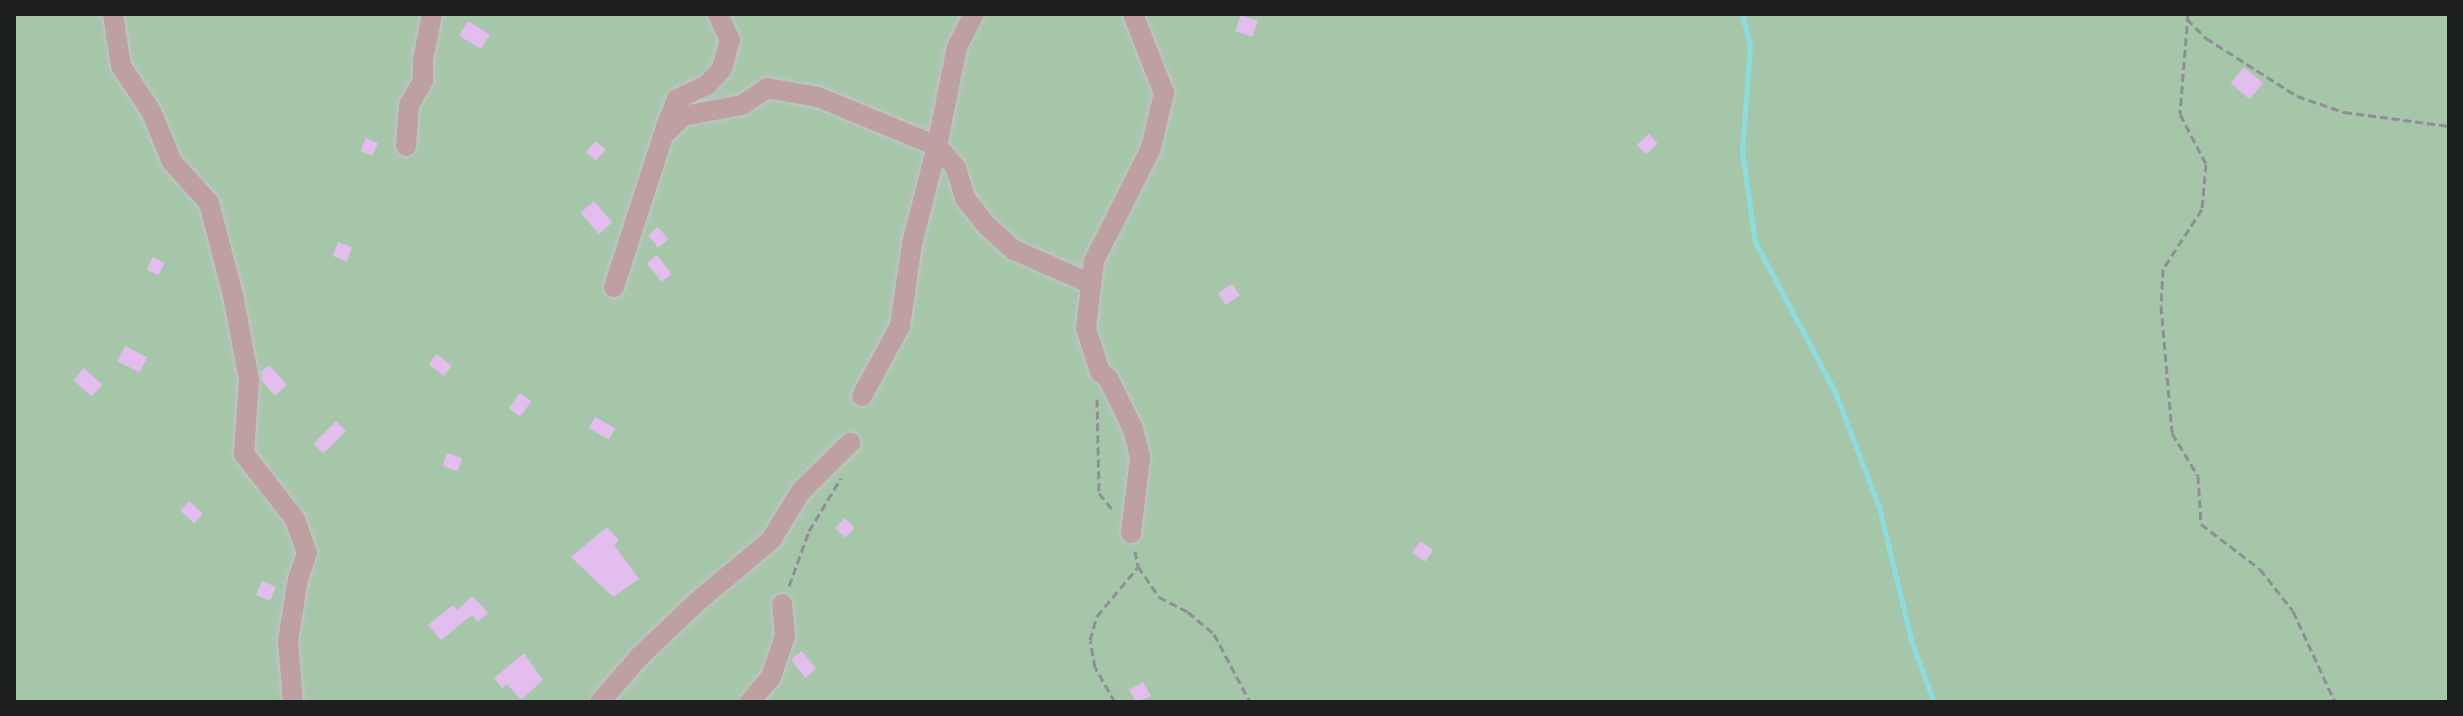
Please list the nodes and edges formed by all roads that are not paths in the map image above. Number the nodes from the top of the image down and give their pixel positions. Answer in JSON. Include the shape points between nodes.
{"nodes":[{"id":1,"x":113,"y":14,"type":"edge"},
{"id":2,"x":432,"y":14,"type":"edge"},
{"id":3,"x":718,"y":14,"type":"edge"},
{"id":4,"x":974,"y":14,"type":"edge"},
{"id":5,"x":1133,"y":14,"type":"edge"},
{"id":6,"x":663,"y":136,"type":"junction"},
{"id":7,"x":406,"y":146,"type":"dead end"},
{"id":8,"x":937,"y":146,"type":"junction"},
{"id":9,"x":1091,"y":284,"type":"junction"},
{"id":10,"x":614,"y":287,"type":"dead end"},
{"id":11,"x":862,"y":396,"type":"dead end"},
{"id":12,"x":850,"y":443,"type":"road end"},
{"id":13,"x":1131,"y":533,"type":"road end"},
{"id":14,"x":782,"y":604,"type":"road end"},
{"id":15,"x":293,"y":702,"type":"edge"},
{"id":16,"x":600,"y":702,"type":"edge"},
{"id":17,"x":750,"y":702,"type":"edge"}],
"edges":[{"from":1,"to":15,"type":"street","via":[[121,66],[151,111],[172,162],[209,203],[249,380],[244,454],[295,519],[307,553],[288,641]]},
{"from":2,"to":7,"type":"street","via":[[423,81],[409,105]]},
{"from":3,"to":6,"type":"street","via":[[730,40],[722,69],[707,85],[677,99]]},
{"from":4,"to":8,"type":"street","via":[[957,47]]},
{"from":5,"to":9,"type":"street","via":[[1164,93],[1151,148],[1094,261]]},
{"from":6,"to":8,"type":"street","via":[[683,116],[742,105],[767,88],[818,97]]},
{"from":6,"to":10,"type":"street"},
{"from":8,"to":9,"type":"street","via":[[956,168],[965,198],[1005,242],[1047,267]]},
{"from":8,"to":11,"type":"street","via":[[912,244],[900,326]]},
{"from":9,"to":13,"type":"street","via":[[1086,328],[1100,372],[1133,429],[1140,457]]},
{"from":12,"to":16,"type":"street","via":[[801,491],[771,540],[679,620]]},
{"from":14,"to":17,"type":"street","via":[[785,636],[771,677]]}]}
